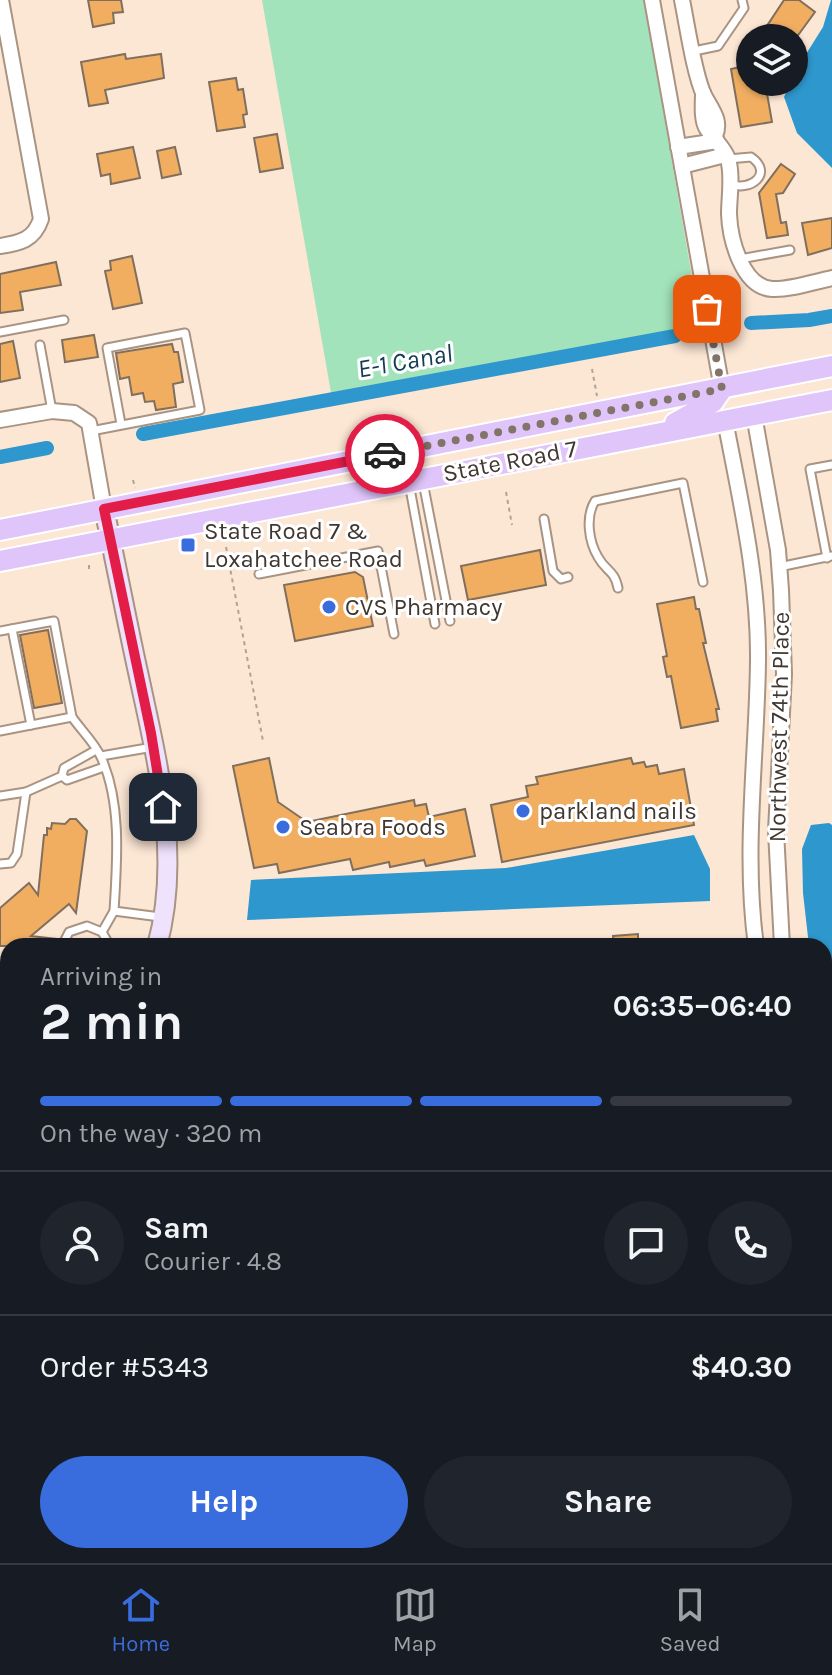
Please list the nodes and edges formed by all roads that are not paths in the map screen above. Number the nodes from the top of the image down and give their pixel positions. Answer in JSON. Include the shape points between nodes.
{"nodes":[{"id":1,"x":1,"y":0,"type":"edge"},
{"id":2,"x":652,"y":0,"type":"edge"},
{"id":3,"x":682,"y":0,"type":"edge"},
{"id":4,"x":742,"y":0,"type":"edge"},
{"id":5,"x":694,"y":51,"type":"junction"},
{"id":6,"x":716,"y":138,"type":"junction"},
{"id":7,"x":678,"y":147,"type":"junction"},
{"id":8,"x":726,"y":157,"type":"junction"},
{"id":9,"x":682,"y":166,"type":"junction"},
{"id":10,"x":730,"y":184,"type":"junction"},
{"id":11,"x":0,"y":246,"type":"edge"},
{"id":12,"x":790,"y":250,"type":"dead end"},
{"id":13,"x":740,"y":259,"type":"junction"},
{"id":14,"x":832,"y":278,"type":"edge"},
{"id":15,"x":64,"y":320,"type":"dead end"},
{"id":16,"x":0,"y":332,"type":"edge"},
{"id":17,"x":40,"y":345,"type":"dead end"},
{"id":18,"x":832,"y":366,"type":"edge"},
{"id":19,"x":800,"y":373,"type":"junction"},
{"id":20,"x":722,"y":389,"type":"junction"},
{"id":21,"x":832,"y":400,"type":"edge"},
{"id":22,"x":52,"y":411,"type":"junction"},
{"id":23,"x":754,"y":415,"type":"junction"},
{"id":24,"x":0,"y":420,"type":"edge"},
{"id":25,"x":725,"y":420,"type":"junction"},
{"id":26,"x":121,"y":424,"type":"junction"},
{"id":27,"x":90,"y":431,"type":"junction"},
{"id":28,"x":650,"y":435,"type":"junction"},
{"id":29,"x":832,"y":465,"type":"edge"},
{"id":30,"x":415,"y":479,"type":"junction"},
{"id":31,"x":104,"y":509,"type":"junction"},
{"id":32,"x":544,"y":519,"type":"dead end"},
{"id":33,"x":0,"y":530,"type":"edge"},
{"id":34,"x":111,"y":540,"type":"junction"},
{"id":35,"x":829,"y":557,"type":"edge"},
{"id":36,"x":0,"y":561,"type":"edge"},
{"id":37,"x":779,"y":567,"type":"junction"},
{"id":38,"x":259,"y":574,"type":"dead end"},
{"id":39,"x":568,"y":577,"type":"dead end"},
{"id":40,"x":703,"y":582,"type":"dead end"},
{"id":41,"x":618,"y":588,"type":"dead end"},
{"id":42,"x":450,"y":621,"type":"dead end"},
{"id":43,"x":435,"y":624,"type":"dead end"},
{"id":44,"x":12,"y":629,"type":"junction"},
{"id":45,"x":0,"y":631,"type":"edge"},
{"id":46,"x":394,"y":634,"type":"dead end"},
{"id":47,"x":72,"y":717,"type":"junction"},
{"id":48,"x":31,"y":725,"type":"junction"},
{"id":49,"x":0,"y":731,"type":"edge"},
{"id":50,"x":153,"y":747,"type":"junction"},
{"id":51,"x":99,"y":753,"type":"junction"},
{"id":52,"x":104,"y":767,"type":"junction"},
{"id":53,"x":62,"y":776,"type":"junction"},
{"id":54,"x":26,"y":792,"type":"junction"},
{"id":55,"x":0,"y":796,"type":"edge"},
{"id":56,"x":0,"y":864,"type":"edge"},
{"id":57,"x":114,"y":911,"type":"junction"},
{"id":58,"x":162,"y":917,"type":"junction"},
{"id":59,"x":102,"y":932,"type":"junction"},
{"id":60,"x":66,"y":938,"type":"edge"},
{"id":61,"x":105,"y":938,"type":"edge"},
{"id":62,"x":158,"y":938,"type":"edge"},
{"id":63,"x":755,"y":938,"type":"edge"},
{"id":64,"x":782,"y":938,"type":"edge"}],
"edges":[{"from":1,"to":11,"type":"street","via":[[41,219],[29,238]]},
{"from":2,"to":7,"type":"street"},
{"from":3,"to":5,"type":"street"},
{"from":4,"to":5,"type":"lane","via":[[744,8],[718,46]]},
{"from":5,"to":6,"type":"street","via":[[706,127]]},
{"from":6,"to":7,"type":"street"},
{"from":6,"to":8,"type":"street"},
{"from":7,"to":9,"type":"street"},
{"from":8,"to":9,"type":"street"},
{"from":8,"to":10,"type":"street"},
{"from":8,"to":10,"type":"lane","via":[[751,157],[760,170],[748,186]]},
{"from":9,"to":20,"type":"street"},
{"from":10,"to":13,"type":"street","via":[[729,218]]},
{"from":12,"to":13,"type":"lane"},
{"from":13,"to":14,"type":"street","via":[[763,288]]},
{"from":15,"to":16,"type":"lane"},
{"from":17,"to":22,"type":"lane"},
{"from":18,"to":19,"type":"main road","name":"State Road 7"},
{"from":19,"to":20,"type":"main road","name":"State Road 7"},
{"from":19,"to":25,"type":"main road","via":[[744,398]]},
{"from":20,"to":28,"type":"main road","via":[[702,410]]},
{"from":20,"to":31,"type":"main road","name":"State Road 7"},
{"from":21,"to":23,"type":"main road","name":"State Road 7"},
{"from":22,"to":24,"type":"street"},
{"from":22,"to":27,"type":"street","via":[[74,413],[89,423]]},
{"from":23,"to":25,"type":"main road","name":"State Road 7"},
{"from":23,"to":37,"type":"street","name":"Northwest 74th Place"},
{"from":25,"to":28,"type":"main road","name":"State Road 7"},
{"from":25,"to":63,"type":"street","name":"Northwest 74th Place","via":[[756,614],[750,817]]},
{"from":26,"to":26,"type":"lane","via":[[200,410],[185,333],[107,348]]},
{"from":26,"to":27,"type":"lane"},
{"from":27,"to":31,"type":"street"},
{"from":28,"to":30,"type":"main road","name":"State Road 7"},
{"from":29,"to":35,"type":"lane","via":[[810,469]]},
{"from":30,"to":34,"type":"main road","name":"State Road 7"},
{"from":30,"to":42,"type":"lane"},
{"from":30,"to":43,"type":"lane"},
{"from":31,"to":33,"type":"main road","name":"State Road 7"},
{"from":31,"to":34,"type":"main road"},
{"from":32,"to":39,"type":"lane","via":[[553,571],[561,579]]},
{"from":34,"to":36,"type":"main road","name":"State Road 7"},
{"from":34,"to":50,"type":"main road"},
{"from":35,"to":37,"type":"lane"},
{"from":37,"to":64,"type":"street","name":"Northwest 74th Place","via":[[784,674],[776,846]]},
{"from":38,"to":46,"type":"lane","via":[[378,551]]},
{"from":40,"to":41,"type":"lane","via":[[683,483],[595,501],[589,527],[596,555],[616,576]]},
{"from":44,"to":45,"type":"lane"},
{"from":44,"to":47,"type":"lane","via":[[54,621]]},
{"from":44,"to":48,"type":"lane"},
{"from":47,"to":48,"type":"lane"},
{"from":47,"to":51,"type":"lane"},
{"from":48,"to":49,"type":"lane"},
{"from":50,"to":51,"type":"lane"},
{"from":50,"to":58,"type":"main road","via":[[167,830]]},
{"from":51,"to":52,"type":"lane"},
{"from":51,"to":53,"type":"lane","via":[[64,768]]},
{"from":52,"to":53,"type":"lane","via":[[67,780]]},
{"from":52,"to":57,"type":"lane","via":[[118,851]]},
{"from":53,"to":54,"type":"lane"},
{"from":54,"to":55,"type":"lane"},
{"from":54,"to":56,"type":"lane","via":[[17,854],[11,863]]},
{"from":57,"to":58,"type":"lane"},
{"from":57,"to":59,"type":"lane"},
{"from":58,"to":62,"type":"main road"},
{"from":59,"to":60,"type":"lane","via":[[79,927]]},
{"from":59,"to":61,"type":"lane"}]}
